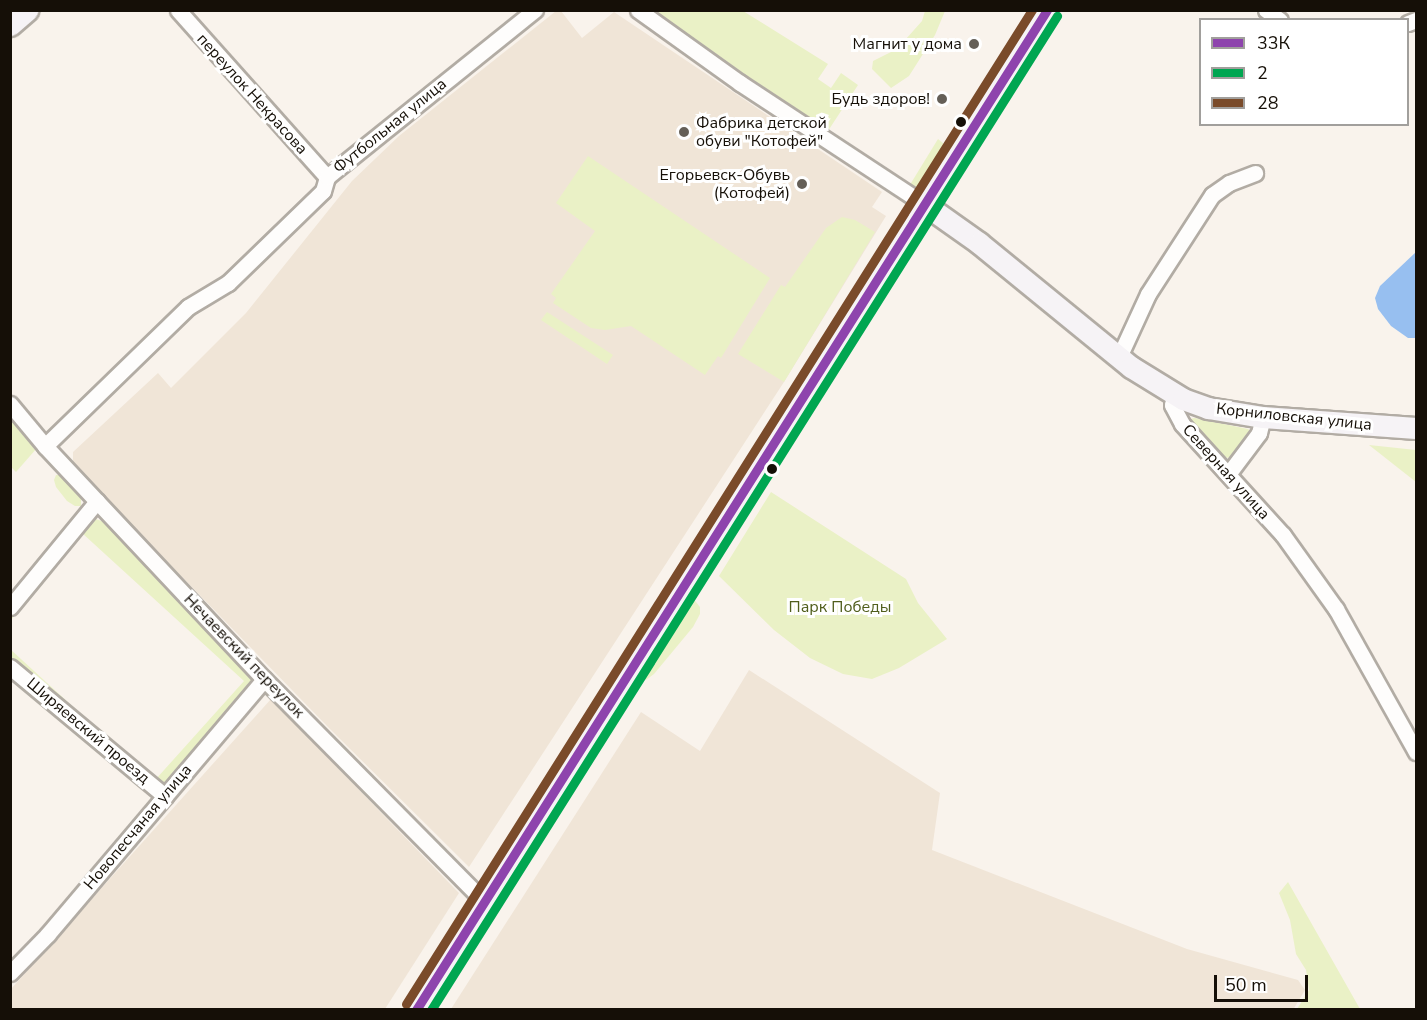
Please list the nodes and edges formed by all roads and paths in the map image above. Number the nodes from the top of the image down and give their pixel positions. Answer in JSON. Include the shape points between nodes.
{"nodes":[{"id":1,"x":27,"y":10,"type":"edge"},
{"id":2,"x":178,"y":10,"type":"edge"},
{"id":3,"x":536,"y":10,"type":"edge"},
{"id":4,"x":638,"y":10,"type":"edge"},
{"id":5,"x":1047,"y":10,"type":"edge"},
{"id":6,"x":10,"y":25,"type":"edge"},
{"id":7,"x":1255,"y":173,"type":"dead end"},
{"id":8,"x":327,"y":177,"type":"junction"},
{"id":9,"x":924,"y":204,"type":"junction"},
{"id":10,"x":1119,"y":357,"type":"junction"},
{"id":11,"x":1174,"y":395,"type":"junction"},
{"id":12,"x":10,"y":404,"type":"edge"},
{"id":13,"x":1263,"y":417,"type":"junction"},
{"id":14,"x":1416,"y":428,"type":"edge"},
{"id":15,"x":45,"y":446,"type":"junction"},
{"id":16,"x":1229,"y":473,"type":"junction"},
{"id":17,"x":97,"y":501,"type":"junction"},
{"id":18,"x":10,"y":607,"type":"edge"},
{"id":19,"x":10,"y":667,"type":"edge"},
{"id":20,"x":264,"y":679,"type":"junction"},
{"id":21,"x":1416,"y":752,"type":"edge"},
{"id":22,"x":165,"y":796,"type":"junction"},
{"id":23,"x":485,"y":902,"type":"junction"},
{"id":24,"x":10,"y":973,"type":"edge"},
{"id":25,"x":416,"y":1010,"type":"edge"}],
"edges":[{"from":1,"to":6,"type":"street"},
{"from":2,"to":8,"type":"street","name":"переулок Некрасова"},
{"from":3,"to":8,"type":"street","name":"Футбольная улица"},
{"from":4,"to":9,"type":"street","via":[[740,83]]},
{"from":5,"to":9,"type":"street"},
{"from":7,"to":10,"type":"street","via":[[1212,195],[1148,294]]},
{"from":8,"to":15,"type":"street","name":"Футбольная улица","via":[[323,191],[228,283],[188,307]]},
{"from":9,"to":10,"type":"street","via":[[979,243]]},
{"from":9,"to":23,"type":"street"},
{"from":10,"to":11,"type":"street"},
{"from":11,"to":13,"type":"street","name":"Корниловская улица","via":[[1208,408]]},
{"from":11,"to":16,"type":"street","name":"Северная улица","via":[[1172,405],[1182,424]]},
{"from":12,"to":15,"type":"street","name":"Нечаевский переулок"},
{"from":13,"to":14,"type":"street","name":"Корниловская улица"},
{"from":13,"to":16,"type":"street","via":[[1259,433]]},
{"from":15,"to":17,"type":"street","name":"Нечаевский переулок"},
{"from":16,"to":21,"type":"street","name":"Северная улица","via":[[1283,535],[1336,609]]},
{"from":17,"to":18,"type":"street"},
{"from":17,"to":20,"type":"street","name":"Нечаевский переулок"},
{"from":19,"to":22,"type":"street","name":"Ширяевский проезд"},
{"from":20,"to":22,"type":"street","name":"Новопесчаная улица"},
{"from":20,"to":23,"type":"street","name":"Нечаевский переулок"},
{"from":22,"to":24,"type":"street","name":"Новопесчаная улица"},
{"from":23,"to":25,"type":"street"}]}
